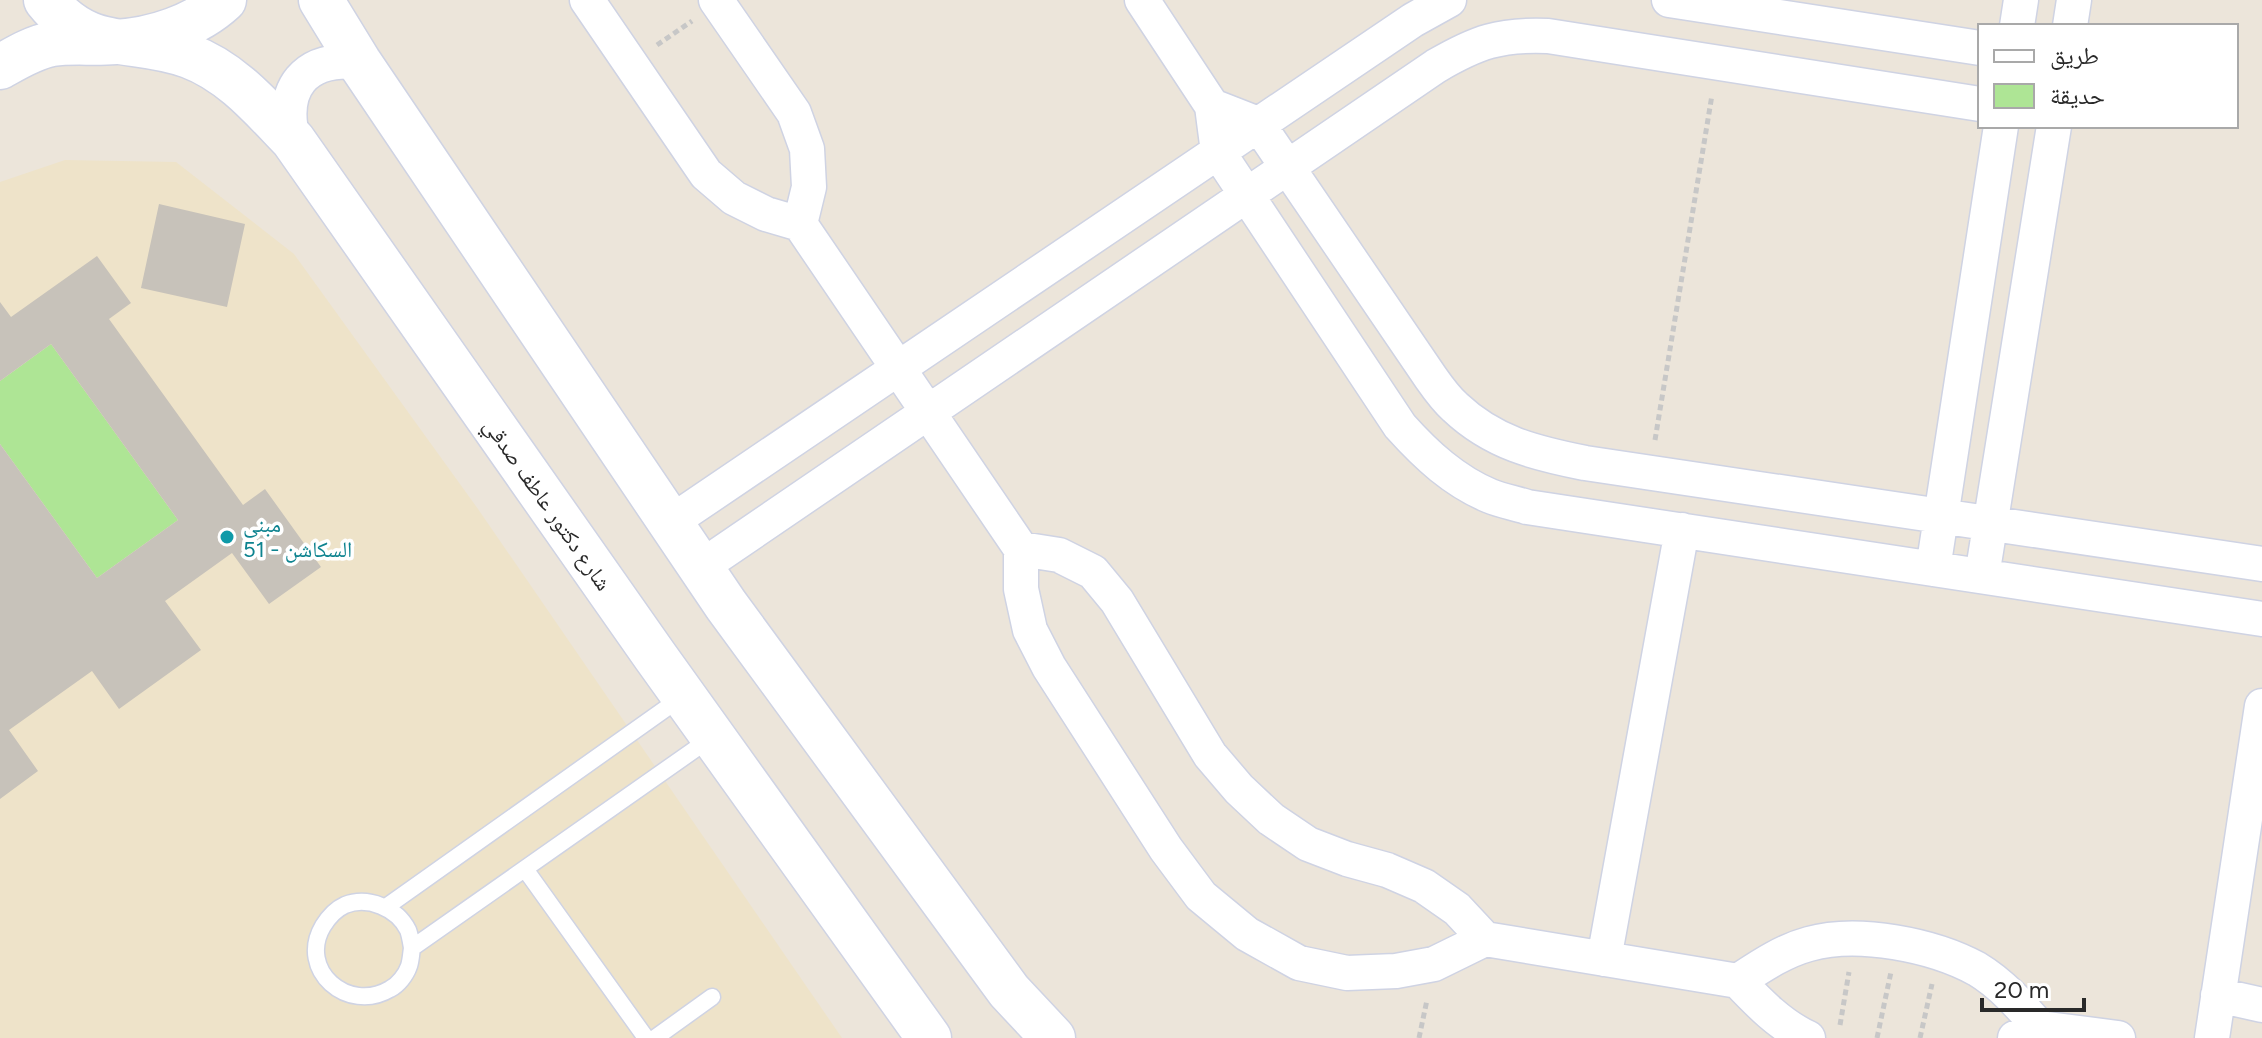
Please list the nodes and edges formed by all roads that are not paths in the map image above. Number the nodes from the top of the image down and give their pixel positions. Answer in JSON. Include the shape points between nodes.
{"nodes":[{"id":1,"x":46,"y":0,"type":"edge"},
{"id":2,"x":224,"y":0,"type":"edge"},
{"id":3,"x":321,"y":0,"type":"edge"},
{"id":4,"x":587,"y":0,"type":"edge"},
{"id":5,"x":1142,"y":0,"type":"edge"},
{"id":6,"x":1449,"y":0,"type":"edge"},
{"id":7,"x":1669,"y":0,"type":"edge"},
{"id":8,"x":2021,"y":0,"type":"edge"},
{"id":9,"x":2074,"y":0,"type":"edge"},
{"id":10,"x":717,"y":1,"type":"edge"},
{"id":11,"x":2017,"y":24,"type":"edge"},
{"id":12,"x":2070,"y":24,"type":"edge"},
{"id":13,"x":115,"y":42,"type":"junction"},
{"id":14,"x":1978,"y":48,"type":"edge"},
{"id":15,"x":359,"y":62,"type":"junction"},
{"id":16,"x":0,"y":67,"type":"edge"},
{"id":17,"x":1978,"y":104,"type":"edge"},
{"id":18,"x":1212,"y":106,"type":"junction"},
{"id":19,"x":1258,"y":124,"type":"junction"},
{"id":20,"x":2001,"y":128,"type":"edge"},
{"id":21,"x":2054,"y":128,"type":"edge"},
{"id":22,"x":293,"y":140,"type":"junction"},
{"id":23,"x":1218,"y":152,"type":"junction"},
{"id":24,"x":1287,"y":168,"type":"junction"},
{"id":25,"x":1247,"y":195,"type":"junction"},
{"id":26,"x":800,"y":224,"type":"junction"},
{"id":27,"x":898,"y":368,"type":"junction"},
{"id":28,"x":928,"y":412,"type":"junction"},
{"id":29,"x":1941,"y":516,"type":"junction"},
{"id":30,"x":671,"y":522,"type":"junction"},
{"id":31,"x":1990,"y":523,"type":"junction"},
{"id":32,"x":1682,"y":530,"type":"junction"},
{"id":33,"x":1021,"y":549,"type":"junction"},
{"id":34,"x":2262,"y":564,"type":"edge"},
{"id":35,"x":701,"y":567,"type":"junction"},
{"id":36,"x":1933,"y":569,"type":"junction"},
{"id":37,"x":1982,"y":576,"type":"junction"},
{"id":38,"x":2262,"y":619,"type":"edge"},
{"id":39,"x":684,"y":696,"type":"junction"},
{"id":40,"x":2262,"y":706,"type":"edge"},
{"id":41,"x":713,"y":736,"type":"junction"},
{"id":42,"x":525,"y":869,"type":"junction"},
{"id":43,"x":386,"y":907,"type":"junction"},
{"id":44,"x":1485,"y":939,"type":"junction"},
{"id":45,"x":412,"y":948,"type":"junction"},
{"id":46,"x":1604,"y":959,"type":"junction"},
{"id":47,"x":1738,"y":981,"type":"junction"},
{"id":48,"x":2218,"y":995,"type":"junction"},
{"id":49,"x":712,"y":997,"type":"dead end"},
{"id":50,"x":2262,"y":1005,"type":"edge"},
{"id":51,"x":2027,"y":1033,"type":"edge"},
{"id":52,"x":646,"y":1038,"type":"edge"},
{"id":53,"x":655,"y":1038,"type":"edge"},
{"id":54,"x":929,"y":1038,"type":"edge"},
{"id":55,"x":1053,"y":1038,"type":"edge"},
{"id":56,"x":1808,"y":1038,"type":"edge"},
{"id":57,"x":2118,"y":1038,"type":"edge"},
{"id":58,"x":2212,"y":1038,"type":"edge"}],
"edges":[{"from":1,"to":13,"type":"street","via":[[84,34]]},
{"from":2,"to":13,"type":"street","via":[[187,24],[152,37]]},
{"from":3,"to":15,"type":"street"},
{"from":4,"to":26,"type":"street","via":[[706,174],[734,198]]},
{"from":5,"to":18,"type":"street"},
{"from":6,"to":19,"type":"street"},
{"from":7,"to":14,"type":"street"},
{"from":8,"to":11,"type":"street"},
{"from":9,"to":12,"type":"street"},
{"from":10,"to":26,"type":"street","via":[[794,113],[807,149],[809,187]]},
{"from":13,"to":16,"type":"street","via":[[48,44]]},
{"from":13,"to":22,"type":"street","name":"شارع دكتور عاطف صدقي","via":[[153,46],[225,74]]},
{"from":15,"to":22,"type":"street","via":[[337,60],[317,66],[301,79],[290,98],[287,119]]},
{"from":15,"to":30,"type":"street"},
{"from":17,"to":24,"type":"street","via":[[1519,35],[1465,49]]},
{"from":18,"to":19,"type":"street"},
{"from":18,"to":23,"type":"street"},
{"from":19,"to":23,"type":"street"},
{"from":19,"to":24,"type":"street"},
{"from":20,"to":29,"type":"street"},
{"from":21,"to":31,"type":"street"},
{"from":22,"to":39,"type":"street","name":"شارع دكتور عاطف صدقي"},
{"from":23,"to":25,"type":"street"},
{"from":23,"to":27,"type":"street"},
{"from":24,"to":25,"type":"street"},
{"from":24,"to":29,"type":"street","via":[[1431,378],[1481,429],[1512,445],[1585,463]]},
{"from":25,"to":28,"type":"street"},
{"from":25,"to":32,"type":"street","via":[[1400,426],[1426,455],[1490,496],[1527,507]]},
{"from":26,"to":27,"type":"street"},
{"from":27,"to":28,"type":"street"},
{"from":27,"to":30,"type":"street"},
{"from":28,"to":33,"type":"street"},
{"from":28,"to":35,"type":"street"},
{"from":29,"to":31,"type":"street"},
{"from":29,"to":36,"type":"street"},
{"from":30,"to":35,"type":"street"},
{"from":31,"to":34,"type":"street"},
{"from":31,"to":37,"type":"street"},
{"from":32,"to":36,"type":"street"},
{"from":32,"to":46,"type":"street"},
{"from":33,"to":44,"type":"street","via":[[1059,555],[1093,572],[1117,601],[1210,755],[1271,819],[1308,844],[1424,886],[1457,909]]},
{"from":33,"to":44,"type":"street","via":[[1021,589],[1030,630],[1049,667],[1201,896],[1247,934],[1299,963],[1347,973],[1434,964]]},
{"from":35,"to":55,"type":"street","via":[[1009,991]]},
{"from":36,"to":37,"type":"street"},
{"from":37,"to":38,"type":"street"},
{"from":39,"to":41,"type":"street","name":"شارع دكتور عاطف صدقي"},
{"from":39,"to":43,"type":"lane"},
{"from":40,"to":48,"type":"street"},
{"from":41,"to":42,"type":"lane"},
{"from":41,"to":54,"type":"street","name":"شارع دكتور عاطف صدقي"},
{"from":42,"to":45,"type":"lane"},
{"from":42,"to":52,"type":"lane"},
{"from":43,"to":45,"type":"lane","via":[[409,931]]},
{"from":43,"to":45,"type":"lane","via":[[366,902],[345,905],[329,917],[318,935],[316,956],[323,976],[338,991],[358,998],[379,996],[397,986],[409,969]]},
{"from":44,"to":46,"type":"street"},
{"from":46,"to":47,"type":"street"},
{"from":47,"to":51,"type":"street","via":[[1773,958],[1811,943],[1854,938],[1897,944],[1939,952],[1979,970],[2012,996]]},
{"from":47,"to":56,"type":"street","via":[[1762,1007]]},
{"from":48,"to":50,"type":"street"},
{"from":48,"to":58,"type":"street"},
{"from":49,"to":53,"type":"lane"},
{"from":51,"to":57,"type":"street"}]}
